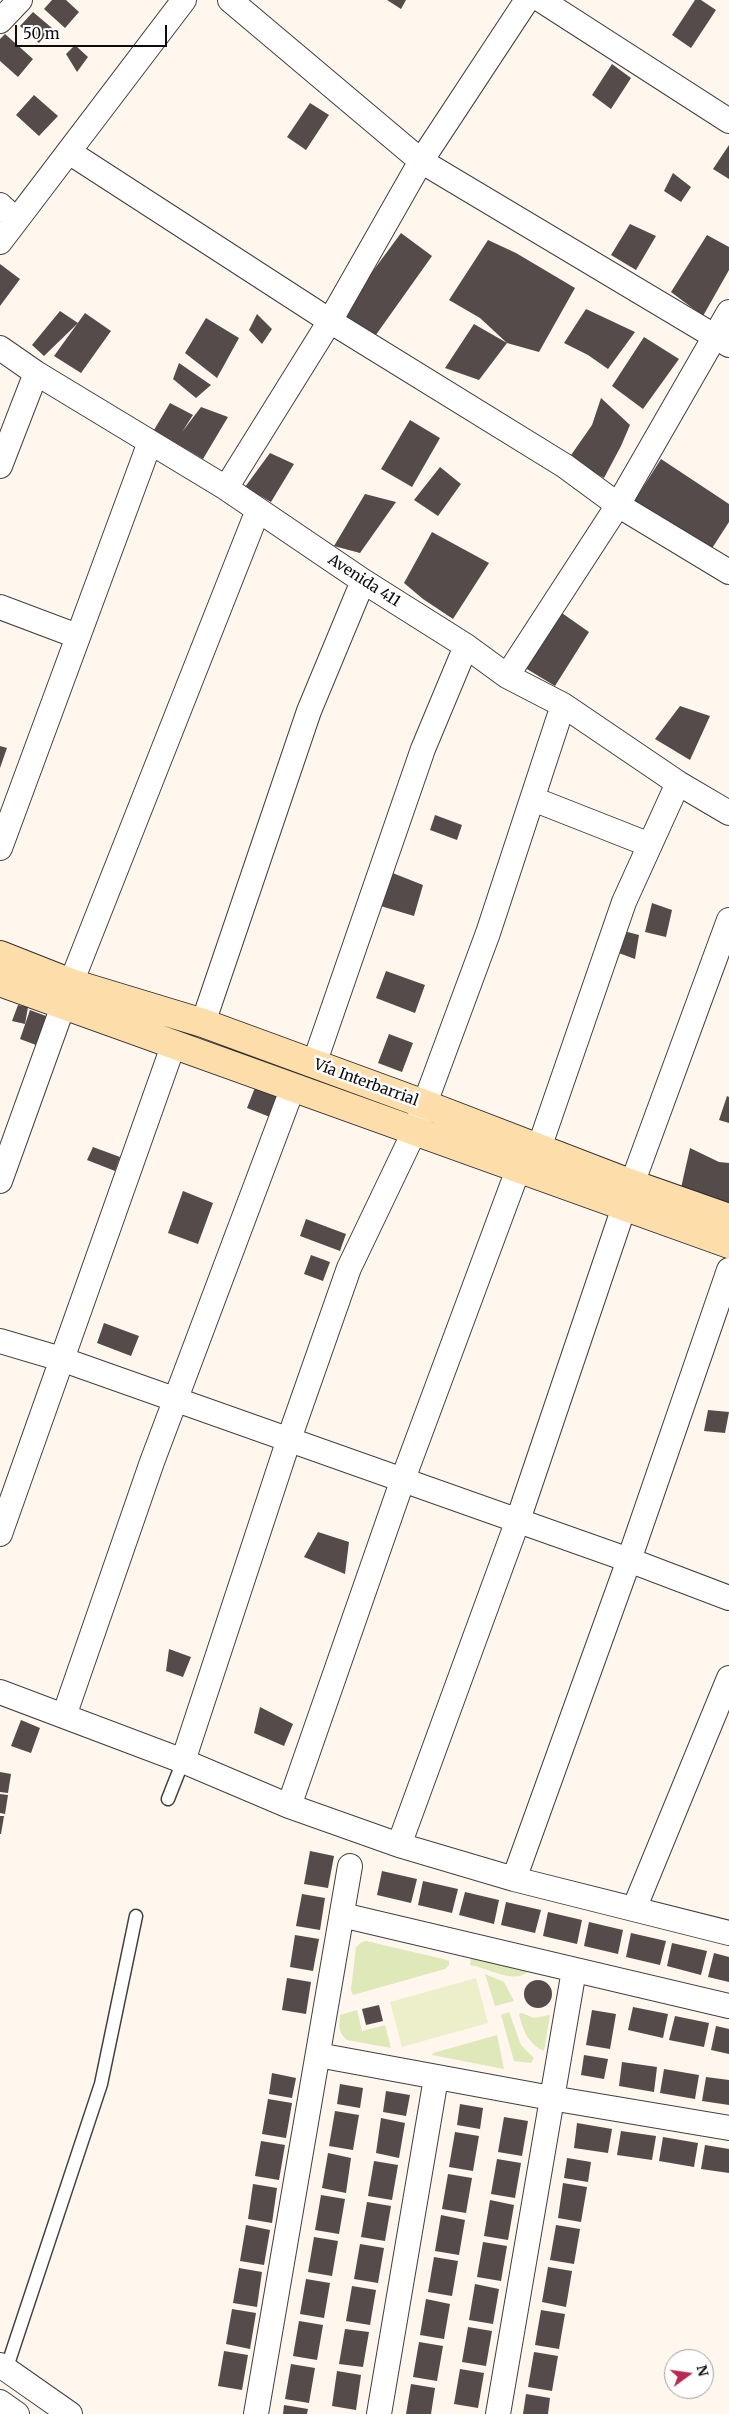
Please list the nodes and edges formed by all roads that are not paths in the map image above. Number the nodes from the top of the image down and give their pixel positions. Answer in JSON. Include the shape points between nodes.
{"nodes":[{"id":1,"x":20,"y":0,"type":"edge"},
{"id":2,"x":184,"y":0,"type":"edge"},
{"id":3,"x":230,"y":0,"type":"edge"},
{"id":4,"x":527,"y":0,"type":"edge"},
{"id":5,"x":541,"y":0,"type":"edge"},
{"id":6,"x":0,"y":21,"type":"edge"},
{"id":7,"x":729,"y":121,"type":"edge"},
{"id":8,"x":69,"y":152,"type":"junction"},
{"id":9,"x":421,"y":161,"type":"junction"},
{"id":10,"x":8,"y":213,"type":"edge"},
{"id":11,"x":0,"y":242,"type":"edge"},
{"id":12,"x":729,"y":312,"type":"edge"},
{"id":13,"x":330,"y":321,"type":"junction"},
{"id":14,"x":721,"y":340,"type":"edge"},
{"id":15,"x":0,"y":348,"type":"edge"},
{"id":16,"x":36,"y":373,"type":"junction"},
{"id":17,"x":150,"y":442,"type":"junction"},
{"id":18,"x":0,"y":466,"type":"edge"},
{"id":19,"x":226,"y":488,"type":"junction"},
{"id":20,"x":618,"y":505,"type":"junction"},
{"id":21,"x":258,"y":510,"type":"junction"},
{"id":22,"x":729,"y":572,"type":"edge"},
{"id":23,"x":362,"y":581,"type":"junction"},
{"id":24,"x":0,"y":607,"type":"edge"},
{"id":25,"x":77,"y":636,"type":"junction"},
{"id":26,"x":466,"y":646,"type":"junction"},
{"id":27,"x":507,"y":676,"type":"junction"},
{"id":28,"x":562,"y":705,"type":"junction"},
{"id":29,"x":678,"y":783,"type":"junction"},
{"id":30,"x":533,"y":799,"type":"junction"},
{"id":31,"x":729,"y":813,"type":"edge"},
{"id":32,"x":650,"y":845,"type":"junction"},
{"id":33,"x":0,"y":848,"type":"edge"},
{"id":34,"x":729,"y":920,"type":"edge"},
{"id":35,"x":0,"y":955,"type":"edge"},
{"id":36,"x":0,"y":982,"type":"edge"},
{"id":37,"x":67,"y":994,"type":"junction"},
{"id":38,"x":203,"y":1023,"type":"junction"},
{"id":39,"x":173,"y":1046,"type":"junction"},
{"id":40,"x":314,"y":1064,"type":"junction"},
{"id":41,"x":293,"y":1087,"type":"junction"},
{"id":42,"x":424,"y":1104,"type":"junction"},
{"id":43,"x":415,"y":1130,"type":"junction"},
{"id":44,"x":539,"y":1148,"type":"junction"},
{"id":45,"x":518,"y":1167,"type":"junction"},
{"id":46,"x":0,"y":1182,"type":"edge"},
{"id":47,"x":628,"y":1196,"type":"junction"},
{"id":48,"x":729,"y":1218,"type":"edge"},
{"id":49,"x":729,"y":1244,"type":"edge"},
{"id":50,"x":729,"y":1270,"type":"edge"},
{"id":51,"x":0,"y":1341,"type":"edge"},
{"id":52,"x":61,"y":1359,"type":"junction"},
{"id":53,"x":176,"y":1399,"type":"junction"},
{"id":54,"x":289,"y":1439,"type":"junction"},
{"id":55,"x":403,"y":1479,"type":"junction"},
{"id":56,"x":518,"y":1520,"type":"junction"},
{"id":57,"x":0,"y":1534,"type":"edge"},
{"id":58,"x":629,"y":1560,"type":"junction"},
{"id":59,"x":729,"y":1598,"type":"edge"},
{"id":60,"x":729,"y":1678,"type":"edge"},
{"id":61,"x":0,"y":1692,"type":"edge"},
{"id":62,"x":64,"y":1716,"type":"junction"},
{"id":63,"x":183,"y":1761,"type":"junction"},
{"id":64,"x":168,"y":1799,"type":"dead end"},
{"id":65,"x":289,"y":1806,"type":"junction"},
{"id":66,"x":399,"y":1845,"type":"junction"},
{"id":67,"x":350,"y":1866,"type":"dead end"},
{"id":68,"x":514,"y":1879,"type":"junction"},
{"id":69,"x":634,"y":1909,"type":"junction"},
{"id":70,"x":342,"y":1915,"type":"junction"},
{"id":71,"x":136,"y":1916,"type":"dead end"},
{"id":72,"x":729,"y":1933,"type":"edge"},
{"id":73,"x":574,"y":1970,"type":"junction"},
{"id":74,"x":729,"y":2006,"type":"edge"},
{"id":75,"x":318,"y":2055,"type":"junction"},
{"id":76,"x":436,"y":2078,"type":"junction"},
{"id":77,"x":551,"y":2098,"type":"junction"},
{"id":78,"x":729,"y":2128,"type":"edge"},
{"id":79,"x":3,"y":2367,"type":"edge"},
{"id":80,"x":0,"y":2402,"type":"edge"},
{"id":81,"x":17,"y":2414,"type":"edge"},
{"id":82,"x":70,"y":2414,"type":"edge"},
{"id":83,"x":256,"y":2414,"type":"edge"},
{"id":84,"x":379,"y":2414,"type":"edge"},
{"id":85,"x":498,"y":2414,"type":"edge"}],
"edges":[{"from":1,"to":6,"type":"street"},
{"from":2,"to":8,"type":"street"},
{"from":3,"to":9,"type":"street"},
{"from":4,"to":9,"type":"street"},
{"from":5,"to":7,"type":"street"},
{"from":8,"to":10,"type":"street"},
{"from":8,"to":13,"type":"street"},
{"from":9,"to":13,"type":"street"},
{"from":9,"to":14,"type":"street"},
{"from":10,"to":11,"type":"street"},
{"from":12,"to":14,"type":"street"},
{"from":13,"to":19,"type":"street"},
{"from":13,"to":20,"type":"street","via":[[565,466]]},
{"from":14,"to":20,"type":"street"},
{"from":15,"to":16,"type":"street","name":"Avenida 411"},
{"from":16,"to":17,"type":"street","name":"Avenida 411"},
{"from":16,"to":18,"type":"street"},
{"from":17,"to":19,"type":"street","name":"Avenida 411"},
{"from":17,"to":25,"type":"street"},
{"from":19,"to":21,"type":"street","name":"Avenida 411"},
{"from":20,"to":22,"type":"street"},
{"from":20,"to":27,"type":"street"},
{"from":21,"to":23,"type":"street","name":"Avenida 411"},
{"from":21,"to":37,"type":"street"},
{"from":23,"to":26,"type":"street","name":"Avenida 411"},
{"from":23,"to":38,"type":"street","via":[[309,711]]},
{"from":24,"to":25,"type":"street"},
{"from":25,"to":33,"type":"street"},
{"from":26,"to":27,"type":"street","name":"Avenida 411"},
{"from":26,"to":40,"type":"street","via":[[423,749]]},
{"from":27,"to":28,"type":"street","name":"Avenida 411"},
{"from":28,"to":29,"type":"street","name":"Avenida 411"},
{"from":28,"to":30,"type":"street"},
{"from":29,"to":31,"type":"street","name":"Avenida 411"},
{"from":29,"to":32,"type":"street"},
{"from":30,"to":32,"type":"street"},
{"from":30,"to":42,"type":"street","via":[[488,933]]},
{"from":32,"to":44,"type":"street","via":[[624,902]]},
{"from":34,"to":47,"type":"street"},
{"from":35,"to":37,"type":"main road","name":"Vía Interbarrial"},
{"from":36,"to":37,"type":"main road","name":"Vía Interbarrial"},
{"from":37,"to":38,"type":"main road","name":"Vía Interbarrial"},
{"from":37,"to":39,"type":"main road","name":"Vía Interbarrial"},
{"from":37,"to":46,"type":"street"},
{"from":38,"to":40,"type":"main road","name":"Vía Interbarrial"},
{"from":39,"to":41,"type":"main road","name":"Vía Interbarrial"},
{"from":39,"to":52,"type":"street"},
{"from":40,"to":42,"type":"main road","name":"Vía Interbarrial"},
{"from":41,"to":43,"type":"main road","name":"Vía Interbarrial"},
{"from":41,"to":53,"type":"street"},
{"from":42,"to":43,"type":"street"},
{"from":42,"to":44,"type":"main road","name":"Vía Interbarrial"},
{"from":43,"to":45,"type":"main road","name":"Vía Interbarrial"},
{"from":43,"to":54,"type":"street","via":[[349,1268]]},
{"from":44,"to":47,"type":"main road","name":"Vía Interbarrial"},
{"from":45,"to":47,"type":"main road","name":"Vía Interbarrial"},
{"from":45,"to":55,"type":"street"},
{"from":47,"to":48,"type":"main road","name":"Vía Interbarrial"},
{"from":47,"to":49,"type":"main road","name":"Vía Interbarrial"},
{"from":47,"to":56,"type":"street"},
{"from":50,"to":58,"type":"street"},
{"from":51,"to":52,"type":"street"},
{"from":52,"to":53,"type":"street"},
{"from":52,"to":57,"type":"street"},
{"from":53,"to":54,"type":"street"},
{"from":53,"to":62,"type":"street"},
{"from":54,"to":55,"type":"street"},
{"from":54,"to":63,"type":"street"},
{"from":55,"to":56,"type":"street"},
{"from":55,"to":65,"type":"street"},
{"from":56,"to":58,"type":"street"},
{"from":56,"to":66,"type":"street"},
{"from":58,"to":59,"type":"street"},
{"from":58,"to":68,"type":"street"},
{"from":60,"to":69,"type":"street"},
{"from":61,"to":62,"type":"street"},
{"from":62,"to":63,"type":"street"},
{"from":63,"to":64,"type":"lane"},
{"from":63,"to":65,"type":"street"},
{"from":65,"to":66,"type":"street"},
{"from":66,"to":68,"type":"street"},
{"from":67,"to":70,"type":"street"},
{"from":68,"to":69,"type":"street"},
{"from":69,"to":72,"type":"street"},
{"from":70,"to":73,"type":"street"},
{"from":70,"to":75,"type":"street"},
{"from":71,"to":79,"type":"lane","via":[[101,2084]]},
{"from":73,"to":74,"type":"street"},
{"from":73,"to":77,"type":"street"},
{"from":75,"to":76,"type":"street"},
{"from":75,"to":83,"type":"street"},
{"from":76,"to":77,"type":"street"},
{"from":76,"to":84,"type":"street"},
{"from":77,"to":78,"type":"street"},
{"from":77,"to":85,"type":"street"},
{"from":79,"to":82,"type":"street"},
{"from":80,"to":81,"type":"street"}]}
